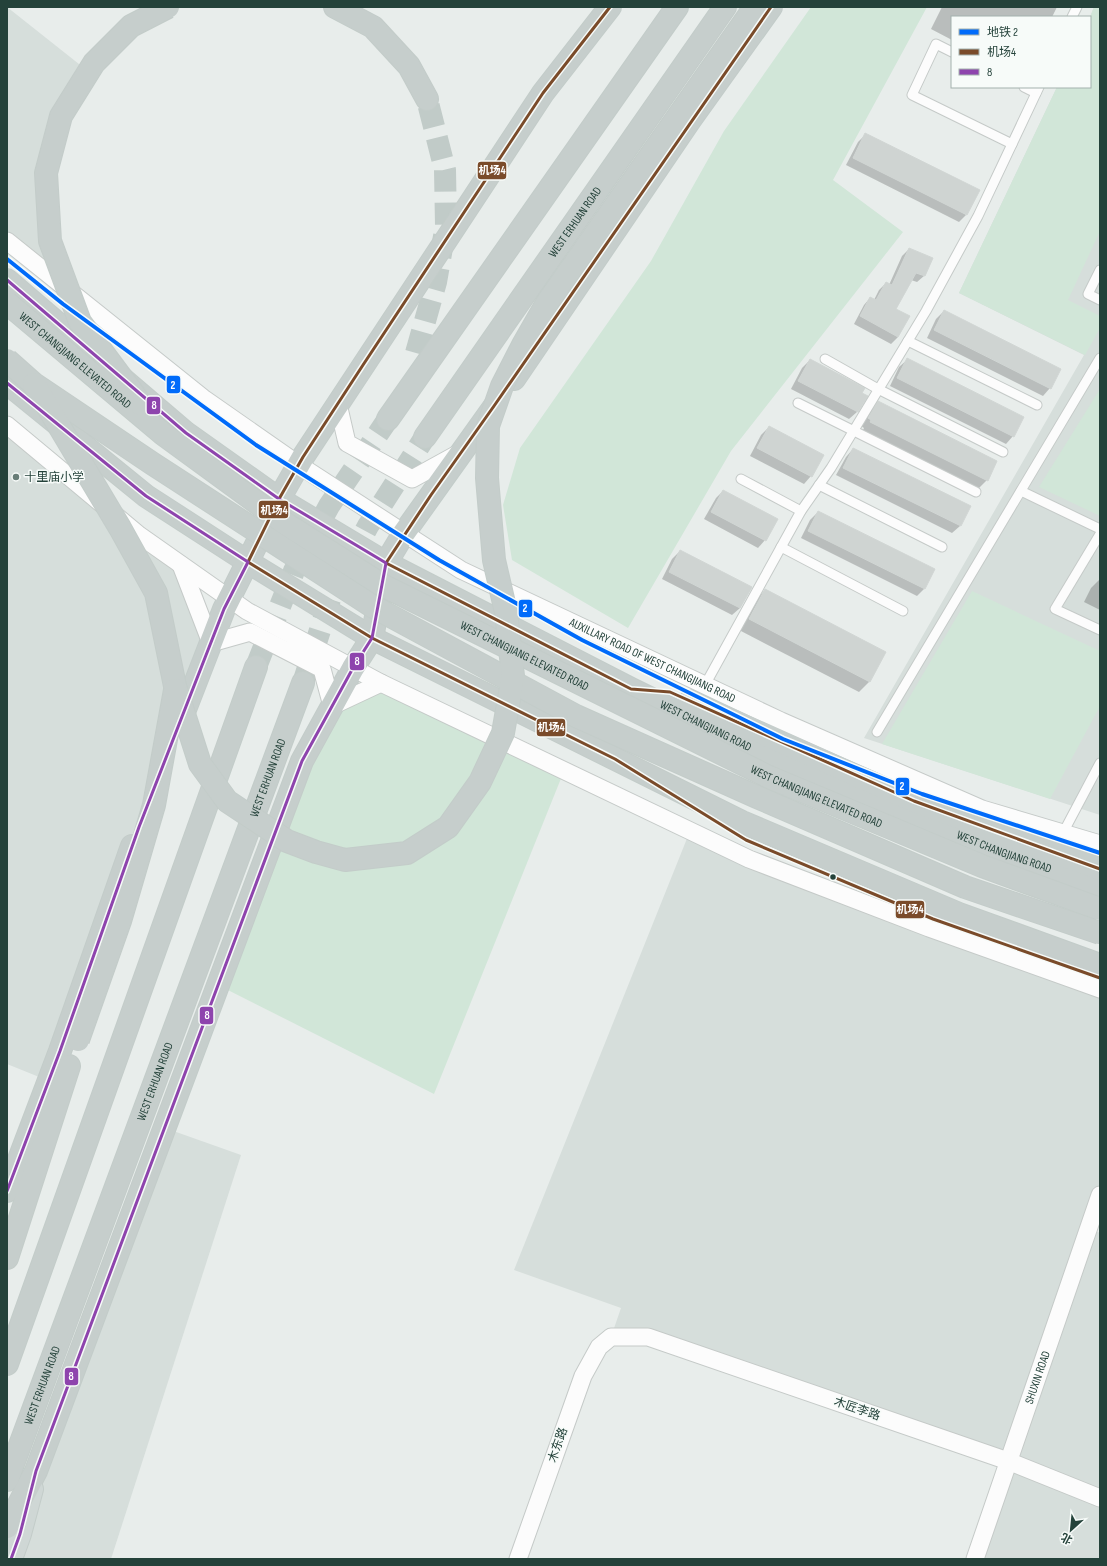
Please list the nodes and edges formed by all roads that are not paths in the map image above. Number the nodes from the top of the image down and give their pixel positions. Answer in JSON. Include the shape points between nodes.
{"nodes":[{"id":1,"x":168,"y":7,"type":"edge"},
{"id":2,"x":335,"y":7,"type":"edge"},
{"id":3,"x":610,"y":7,"type":"edge"},
{"id":4,"x":677,"y":7,"type":"edge"},
{"id":5,"x":725,"y":7,"type":"edge"},
{"id":6,"x":771,"y":7,"type":"edge"},
{"id":7,"x":1077,"y":7,"type":"edge"},
{"id":8,"x":752,"y":10,"type":"edge"},
{"id":9,"x":1072,"y":16,"type":"edge"},
{"id":10,"x":951,"y":52,"type":"edge"},
{"id":11,"x":1038,"y":90,"type":"edge"},
{"id":12,"x":427,"y":99,"type":"tunnel mouth"},
{"id":13,"x":1012,"y":144,"type":"junction"},
{"id":14,"x":7,"y":241,"type":"edge"},
{"id":15,"x":1100,"y":270,"type":"edge"},
{"id":16,"x":7,"y":280,"type":"edge"},
{"id":17,"x":1100,"y":300,"type":"edge"},
{"id":18,"x":7,"y":303,"type":"edge"},
{"id":19,"x":908,"y":341,"type":"junction"},
{"id":20,"x":416,"y":353,"type":"tunnel mouth"},
{"id":21,"x":1100,"y":358,"type":"edge"},
{"id":22,"x":826,"y":359,"type":"dead end"},
{"id":23,"x":7,"y":360,"type":"edge"},
{"id":24,"x":7,"y":383,"type":"edge"},
{"id":25,"x":34,"y":384,"type":"junction"},
{"id":26,"x":878,"y":389,"type":"junction"},
{"id":27,"x":402,"y":399,"type":"junction"},
{"id":28,"x":798,"y":403,"type":"dead end"},
{"id":29,"x":338,"y":404,"type":"junction"},
{"id":30,"x":1037,"y":405,"type":"dead end"},
{"id":31,"x":388,"y":418,"type":"tunnel mouth"},
{"id":32,"x":7,"y":425,"type":"edge"},
{"id":33,"x":853,"y":431,"type":"junction"},
{"id":34,"x":163,"y":434,"type":"junction"},
{"id":35,"x":425,"y":437,"type":"tunnel mouth"},
{"id":36,"x":462,"y":451,"type":"junction"},
{"id":37,"x":1003,"y":452,"type":"dead end"},
{"id":38,"x":299,"y":465,"type":"junction"},
{"id":39,"x":741,"y":480,"type":"dead end"},
{"id":40,"x":819,"y":485,"type":"junction"},
{"id":41,"x":1021,"y":491,"type":"junction"},
{"id":42,"x":976,"y":492,"type":"dead end"},
{"id":43,"x":280,"y":499,"type":"junction"},
{"id":44,"x":801,"y":511,"type":"junction"},
{"id":45,"x":1100,"y":529,"type":"edge"},
{"id":46,"x":404,"y":533,"type":"junction"},
{"id":47,"x":1100,"y":534,"type":"edge"},
{"id":48,"x":781,"y":547,"type":"junction"},
{"id":49,"x":942,"y":547,"type":"dead end"},
{"id":50,"x":248,"y":562,"type":"junction"},
{"id":51,"x":386,"y":562,"type":"junction"},
{"id":52,"x":181,"y":565,"type":"junction"},
{"id":53,"x":229,"y":599,"type":"junction"},
{"id":54,"x":902,"y":611,"type":"dead end"},
{"id":55,"x":1100,"y":630,"type":"edge"},
{"id":56,"x":372,"y":638,"type":"junction"},
{"id":57,"x":211,"y":643,"type":"junction"},
{"id":58,"x":256,"y":666,"type":"tunnel mouth"},
{"id":59,"x":352,"y":668,"type":"junction"},
{"id":60,"x":303,"y":683,"type":"tunnel mouth"},
{"id":61,"x":380,"y":683,"type":"junction"},
{"id":62,"x":705,"y":685,"type":"junction"},
{"id":63,"x":175,"y":686,"type":"junction"},
{"id":64,"x":631,"y":689,"type":"junction"},
{"id":65,"x":332,"y":706,"type":"junction"},
{"id":66,"x":877,"y":732,"type":"dead end"},
{"id":67,"x":615,"y":759,"type":"junction"},
{"id":68,"x":1100,"y":763,"type":"edge"},
{"id":69,"x":1063,"y":833,"type":"junction"},
{"id":70,"x":1100,"y":844,"type":"edge"},
{"id":71,"x":1100,"y":868,"type":"edge"},
{"id":72,"x":1100,"y":886,"type":"edge"},
{"id":73,"x":1100,"y":909,"type":"edge"},
{"id":74,"x":1100,"y":933,"type":"edge"},
{"id":75,"x":1100,"y":965,"type":"edge"},
{"id":76,"x":1100,"y":978,"type":"edge"},
{"id":77,"x":1100,"y":989,"type":"edge"},
{"id":78,"x":7,"y":1191,"type":"edge"},
{"id":79,"x":1100,"y":1195,"type":"edge"},
{"id":80,"x":7,"y":1258,"type":"edge"},
{"id":81,"x":611,"y":1337,"type":"joint"},
{"id":82,"x":7,"y":1364,"type":"edge"},
{"id":83,"x":1008,"y":1461,"type":"junction"},
{"id":84,"x":36,"y":1471,"type":"junction"},
{"id":85,"x":7,"y":1480,"type":"edge"},
{"id":86,"x":1100,"y":1498,"type":"edge"},
{"id":87,"x":7,"y":1526,"type":"edge"},
{"id":88,"x":11,"y":1559,"type":"edge"},
{"id":89,"x":518,"y":1559,"type":"edge"},
{"id":90,"x":975,"y":1559,"type":"edge"}],
"edges":[{"from":1,"to":34,"type":"highway","bridge":true,"via":[[131,26],[94,63],[61,116],[46,173],[50,241],[80,322]]},
{"from":2,"to":12,"type":"highway","via":[[373,27],[409,66]]},
{"from":3,"to":29,"type":"highway","via":[[543,93]]},
{"from":4,"to":27,"type":"highway"},
{"from":5,"to":35,"type":"highway","name":"WEST ERHUAN ROAD"},
{"from":6,"to":36,"type":"highway","name":"WEST ERHUAN ROAD"},
{"from":7,"to":9,"type":"lane"},
{"from":8,"to":63,"type":"highway","bridge":true,"via":[[548,303],[502,386],[488,426],[487,478],[494,560],[506,612],[513,676],[503,733],[480,782],[448,827],[407,853],[345,860],[287,841],[226,801],[200,764]]},
{"from":10,"to":13,"type":"lane","via":[[936,44],[912,95]]},
{"from":11,"to":13,"type":"lane"},
{"from":13,"to":19,"type":"lane","via":[[978,216]]},
{"from":14,"to":38,"type":"street","name":"AUXILLARY ROAD OF WEST CHANGJIANG ROAD","via":[[204,398]]},
{"from":15,"to":17,"type":"lane","via":[[1088,294]]},
{"from":16,"to":43,"type":"highway","name":"WEST CHANGJIANG ROAD","via":[[186,433]]},
{"from":18,"to":34,"type":"highway","name":"WEST CHANGJIANG ELEVATED ROAD","bridge":true},
{"from":19,"to":26,"type":"lane"},
{"from":19,"to":30,"type":"lane"},
{"from":20,"to":27,"type":"highway"},
{"from":21,"to":41,"type":"lane"},
{"from":22,"to":26,"type":"lane"},
{"from":23,"to":25,"type":"highway","name":"WEST CHANGJIANG ELEVATED ROAD","bridge":true},
{"from":24,"to":50,"type":"highway","via":[[146,496]]},
{"from":25,"to":63,"type":"highway","bridge":true,"via":[[156,593]]},
{"from":25,"to":74,"type":"highway","name":"WEST CHANGJIANG ELEVATED ROAD","bridge":true,"via":[[372,606],[576,716],[965,887]]},
{"from":26,"to":33,"type":"lane"},
{"from":26,"to":37,"type":"lane"},
{"from":27,"to":31,"type":"highway"},
{"from":28,"to":33,"type":"lane"},
{"from":29,"to":36,"type":"street","via":[[347,443],[412,479]]},
{"from":29,"to":38,"type":"highway"},
{"from":32,"to":52,"type":"street","via":[[140,536]]},
{"from":33,"to":40,"type":"lane"},
{"from":33,"to":42,"type":"lane"},
{"from":34,"to":73,"type":"highway","name":"WEST CHANGJIANG ELEVATED ROAD","bridge":true,"via":[[286,524],[382,585],[769,777],[982,866]]},
{"from":36,"to":46,"type":"highway","name":"WEST ERHUAN ROAD"},
{"from":38,"to":43,"type":"highway"},
{"from":38,"to":46,"type":"street","name":"AUXILLARY ROAD OF WEST CHANGJIANG ROAD"},
{"from":39,"to":44,"type":"lane"},
{"from":40,"to":44,"type":"lane"},
{"from":40,"to":49,"type":"lane"},
{"from":41,"to":45,"type":"lane"},
{"from":41,"to":66,"type":"lane"},
{"from":43,"to":50,"type":"highway"},
{"from":43,"to":51,"type":"highway","name":"WEST CHANGJIANG ROAD"},
{"from":44,"to":48,"type":"lane"},
{"from":46,"to":51,"type":"highway","name":"WEST ERHUAN ROAD"},
{"from":46,"to":62,"type":"street","name":"AUXILLARY ROAD OF WEST CHANGJIANG ROAD","via":[[461,570]]},
{"from":47,"to":55,"type":"lane","via":[[1055,609]]},
{"from":48,"to":54,"type":"lane"},
{"from":48,"to":62,"type":"lane"},
{"from":50,"to":53,"type":"highway"},
{"from":50,"to":56,"type":"highway"},
{"from":51,"to":56,"type":"highway","name":"WEST ERHUAN ROAD"},
{"from":51,"to":64,"type":"highway","name":"WEST CHANGJIANG ROAD"},
{"from":52,"to":53,"type":"street"},
{"from":52,"to":57,"type":"street"},
{"from":53,"to":57,"type":"highway"},
{"from":53,"to":59,"type":"street","via":[[246,611]]},
{"from":56,"to":59,"type":"highway","name":"WEST ERHUAN ROAD"},
{"from":56,"to":67,"type":"highway"},
{"from":57,"to":65,"type":"street","via":[[250,632],[322,669]]},
{"from":57,"to":78,"type":"highway","via":[[139,827],[60,1051]]},
{"from":58,"to":82,"type":"highway"},
{"from":59,"to":61,"type":"street"},
{"from":59,"to":65,"type":"highway","name":"WEST ERHUAN ROAD"},
{"from":60,"to":85,"type":"highway","name":"WEST ERHUAN ROAD"},
{"from":61,"to":65,"type":"street"},
{"from":61,"to":77,"type":"street","via":[[749,859],[929,928]]},
{"from":62,"to":69,"type":"street","name":"AUXILLARY ROAD OF WEST CHANGJIANG ROAD","via":[[982,809]]},
{"from":63,"to":80,"type":"highway","bridge":true,"via":[[154,805],[120,921]]},
{"from":64,"to":71,"type":"highway","via":[[670,692],[914,801]]},
{"from":64,"to":72,"type":"highway","name":"WEST CHANGJIANG ROAD","via":[[770,757],[996,850]]},
{"from":65,"to":84,"type":"highway","name":"WEST ERHUAN ROAD","via":[[302,761]]},
{"from":67,"to":75,"type":"highway","via":[[742,822],[959,914]]},
{"from":67,"to":76,"type":"highway","via":[[746,840],[933,919]]},
{"from":68,"to":69,"type":"lane"},
{"from":69,"to":70,"type":"street","name":"AUXILLARY ROAD OF WEST CHANGJIANG ROAD"},
{"from":79,"to":83,"type":"street","name":"SHUXIN ROAD"},
{"from":81,"to":83,"type":"street","name":"木匠李路","via":[[648,1337]]},
{"from":81,"to":89,"type":"street","name":"木东路","via":[[599,1347],[582,1376]]},
{"from":83,"to":86,"type":"street","name":"木匠李路"},
{"from":83,"to":90,"type":"street","name":"SHUXIN ROAD"},
{"from":84,"to":87,"type":"highway"},
{"from":84,"to":88,"type":"main road","name":"WEST ERHUAN ROAD"}]}
